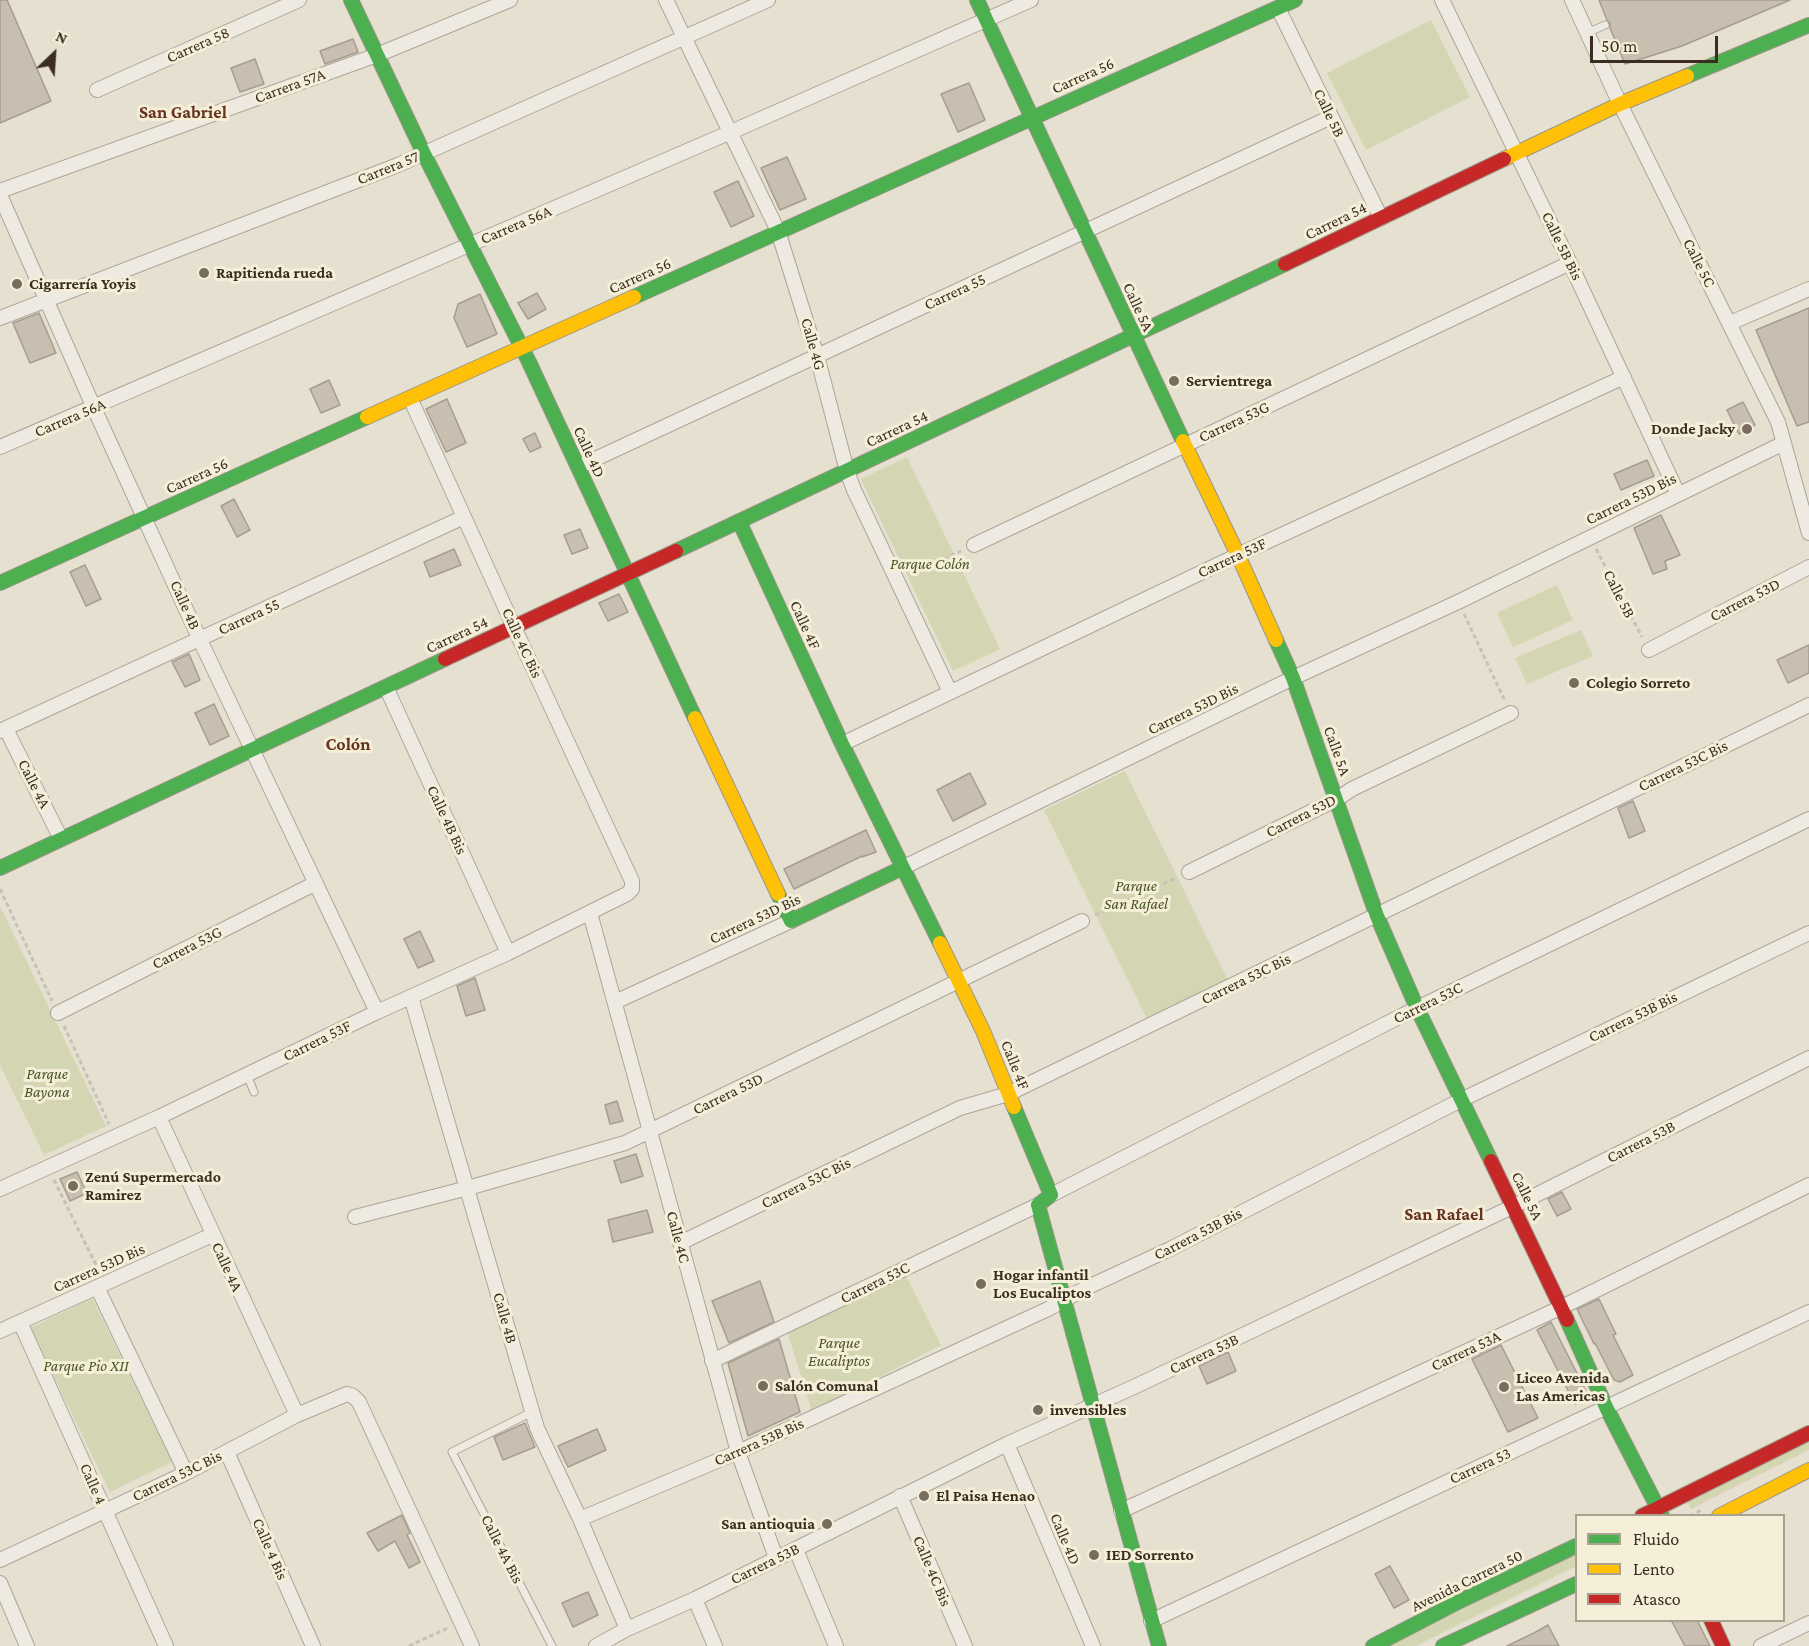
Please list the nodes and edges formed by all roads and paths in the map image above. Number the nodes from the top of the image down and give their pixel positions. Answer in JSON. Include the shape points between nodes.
{"nodes":[{"id":1,"x":299,"y":0,"type":"edge"},
{"id":2,"x":351,"y":0,"type":"edge"},
{"id":3,"x":510,"y":0,"type":"edge"},
{"id":4,"x":666,"y":0,"type":"edge"},
{"id":5,"x":768,"y":0,"type":"edge"},
{"id":6,"x":977,"y":0,"type":"edge"},
{"id":7,"x":1031,"y":0,"type":"edge"},
{"id":8,"x":1295,"y":0,"type":"edge"},
{"id":9,"x":1442,"y":0,"type":"edge"},
{"id":10,"x":1572,"y":0,"type":"edge"},
{"id":11,"x":1278,"y":8,"type":"junction"},
{"id":12,"x":986,"y":20,"type":"junction"},
{"id":13,"x":1605,"y":24,"type":"dead end"},
{"id":14,"x":1809,"y":25,"type":"edge"},
{"id":15,"x":1587,"y":33,"type":"junction"},
{"id":16,"x":684,"y":36,"type":"junction"},
{"id":17,"x":377,"y":54,"type":"junction"},
{"id":18,"x":97,"y":90,"type":"dead end"},
{"id":19,"x":1620,"y":104,"type":"junction"},
{"id":20,"x":1031,"y":117,"type":"junction"},
{"id":21,"x":1331,"y":117,"type":"junction"},
{"id":22,"x":731,"y":132,"type":"junction"},
{"id":23,"x":1517,"y":153,"type":"junction"},
{"id":24,"x":424,"y":154,"type":"junction"},
{"id":25,"x":0,"y":193,"type":"edge"},
{"id":26,"x":1381,"y":218,"type":"junction"},
{"id":27,"x":778,"y":231,"type":"junction"},
{"id":28,"x":1085,"y":233,"type":"junction"},
{"id":29,"x":472,"y":244,"type":"junction"},
{"id":30,"x":1570,"y":263,"type":"junction"},
{"id":31,"x":1809,"y":289,"type":"edge"},
{"id":32,"x":46,"y":300,"type":"junction"},
{"id":33,"x":0,"y":318,"type":"edge"},
{"id":34,"x":1730,"y":323,"type":"junction"},
{"id":35,"x":1133,"y":336,"type":"junction"},
{"id":36,"x":522,"y":347,"type":"junction"},
{"id":37,"x":817,"y":356,"type":"junction"},
{"id":38,"x":1624,"y":376,"type":"junction"},
{"id":39,"x":410,"y":398,"type":"junction"},
{"id":40,"x":94,"y":408,"type":"junction"},
{"id":41,"x":1784,"y":443,"type":"junction"},
{"id":42,"x":1186,"y":446,"type":"junction"},
{"id":43,"x":0,"y":447,"type":"edge"},
{"id":44,"x":578,"y":467,"type":"junction"},
{"id":45,"x":847,"y":471,"type":"junction"},
{"id":46,"x":1678,"y":494,"type":"junction"},
{"id":47,"x":464,"y":516,"type":"junction"},
{"id":48,"x":145,"y":518,"type":"junction"},
{"id":49,"x":739,"y":521,"type":"junction"},
{"id":50,"x":1808,"y":526,"type":"edge"},
{"id":51,"x":1590,"y":537,"type":"junction"},
{"id":52,"x":974,"y":545,"type":"joint"},
{"id":53,"x":1238,"y":555,"type":"junction"},
{"id":54,"x":1809,"y":567,"type":"edge"},
{"id":55,"x":626,"y":574,"type":"junction"},
{"id":56,"x":898,"y":580,"type":"junction"},
{"id":57,"x":0,"y":583,"type":"edge"},
{"id":58,"x":1458,"y":602,"type":"junction"},
{"id":59,"x":514,"y":627,"type":"junction"},
{"id":60,"x":200,"y":640,"type":"junction"},
{"id":61,"x":1649,"y":650,"type":"joint"},
{"id":62,"x":1293,"y":678,"type":"junction"},
{"id":63,"x":386,"y":687,"type":"junction"},
{"id":64,"x":950,"y":692,"type":"junction"},
{"id":65,"x":1809,"y":705,"type":"edge"},
{"id":66,"x":1511,"y":713,"type":"joint"},
{"id":67,"x":3,"y":730,"type":"edge"},
{"id":68,"x":842,"y":744,"type":"junction"},
{"id":69,"x":252,"y":750,"type":"junction"},
{"id":70,"x":1337,"y":799,"type":"junction"},
{"id":71,"x":1809,"y":819,"type":"edge"},
{"id":72,"x":61,"y":839,"type":"junction"},
{"id":73,"x":0,"y":868,"type":"edge"},
{"id":74,"x":902,"y":868,"type":"junction"},
{"id":75,"x":1190,"y":872,"type":"joint"},
{"id":76,"x":316,"y":883,"type":"junction"},
{"id":77,"x":632,"y":889,"type":"joint"},
{"id":78,"x":590,"y":913,"type":"junction"},
{"id":79,"x":1377,"y":916,"type":"junction"},
{"id":80,"x":791,"y":921,"type":"junction"},
{"id":81,"x":1082,"y":921,"type":"joint"},
{"id":82,"x":1809,"y":933,"type":"edge"},
{"id":83,"x":508,"y":953,"type":"junction"},
{"id":84,"x":958,"y":982,"type":"junction"},
{"id":85,"x":411,"y":997,"type":"junction"},
{"id":86,"x":615,"y":1002,"type":"junction"},
{"id":87,"x":1417,"y":1008,"type":"junction"},
{"id":88,"x":378,"y":1012,"type":"junction"},
{"id":89,"x":58,"y":1013,"type":"dead end"},
{"id":90,"x":1809,"y":1058,"type":"edge"},
{"id":91,"x":247,"y":1075,"type":"junction"},
{"id":92,"x":254,"y":1092,"type":"dead end"},
{"id":93,"x":1008,"y":1094,"type":"junction"},
{"id":94,"x":1461,"y":1100,"type":"junction"},
{"id":95,"x":159,"y":1117,"type":"junction"},
{"id":96,"x":650,"y":1132,"type":"junction"},
{"id":97,"x":48,"y":1168,"type":"junction"},
{"id":98,"x":1809,"y":1185,"type":"edge"},
{"id":99,"x":468,"y":1188,"type":"junction"},
{"id":100,"x":0,"y":1190,"type":"edge"},
{"id":101,"x":1051,"y":1195,"type":"junction"},
{"id":102,"x":1038,"y":1205,"type":"junction"},
{"id":103,"x":1514,"y":1206,"type":"junction"},
{"id":104,"x":355,"y":1217,"type":"dead end"},
{"id":105,"x":212,"y":1235,"type":"junction"},
{"id":106,"x":680,"y":1243,"type":"junction"},
{"id":107,"x":101,"y":1286,"type":"junction"},
{"id":108,"x":1064,"y":1301,"type":"junction"},
{"id":109,"x":1562,"y":1307,"type":"junction"},
{"id":110,"x":1809,"y":1312,"type":"edge"},
{"id":111,"x":20,"y":1322,"type":"junction"},
{"id":112,"x":0,"y":1331,"type":"edge"},
{"id":113,"x":712,"y":1361,"type":"junction"},
{"id":114,"x":1092,"y":1406,"type":"junction"},
{"id":115,"x":1606,"y":1407,"type":"junction"},
{"id":116,"x":532,"y":1412,"type":"junction"},
{"id":117,"x":297,"y":1415,"type":"junction"},
{"id":118,"x":1809,"y":1433,"type":"edge"},
{"id":119,"x":1007,"y":1444,"type":"junction"},
{"id":120,"x":227,"y":1452,"type":"junction"},
{"id":121,"x":738,"y":1452,"type":"junction"},
{"id":122,"x":1809,"y":1470,"type":"edge"},
{"id":123,"x":186,"y":1473,"type":"junction"},
{"id":124,"x":900,"y":1496,"type":"junction"},
{"id":125,"x":105,"y":1511,"type":"junction"},
{"id":126,"x":1121,"y":1511,"type":"junction"},
{"id":127,"x":1660,"y":1512,"type":"edge"},
{"id":128,"x":1721,"y":1514,"type":"edge"},
{"id":129,"x":580,"y":1519,"type":"junction"},
{"id":130,"x":1575,"y":1546,"type":"edge"},
{"id":131,"x":796,"y":1550,"type":"junction"},
{"id":132,"x":776,"y":1558,"type":"junction"},
{"id":133,"x":0,"y":1560,"type":"edge"},
{"id":134,"x":0,"y":1583,"type":"edge"},
{"id":135,"x":1575,"y":1584,"type":"edge"},
{"id":136,"x":695,"y":1599,"type":"junction"},
{"id":137,"x":1151,"y":1621,"type":"junction"},
{"id":138,"x":462,"y":1622,"type":"junction"},
{"id":139,"x":1712,"y":1622,"type":"edge"},
{"id":140,"x":1809,"y":1623,"type":"edge"},
{"id":141,"x":627,"y":1629,"type":"junction"},
{"id":142,"x":27,"y":1646,"type":"edge"},
{"id":143,"x":166,"y":1646,"type":"edge"},
{"id":144,"x":313,"y":1646,"type":"edge"},
{"id":145,"x":408,"y":1646,"type":"edge"},
{"id":146,"x":472,"y":1646,"type":"edge"},
{"id":147,"x":552,"y":1646,"type":"edge"},
{"id":148,"x":596,"y":1646,"type":"edge"},
{"id":149,"x":715,"y":1646,"type":"edge"},
{"id":150,"x":837,"y":1646,"type":"edge"},
{"id":151,"x":965,"y":1646,"type":"edge"},
{"id":152,"x":1093,"y":1646,"type":"edge"},
{"id":153,"x":1159,"y":1646,"type":"edge"},
{"id":154,"x":1373,"y":1646,"type":"edge"},
{"id":155,"x":1443,"y":1646,"type":"edge"},
{"id":156,"x":1723,"y":1646,"type":"edge"},
{"id":157,"x":1761,"y":1646,"type":"edge"}],
"edges":[{"from":1,"to":18,"type":"street","name":"Carrera 58"},
{"from":2,"to":17,"type":"street","name":"Calle 4D"},
{"from":3,"to":17,"type":"street","name":"Carrera 57A"},
{"from":4,"to":16,"type":"street","name":"Calle 4G"},
{"from":5,"to":16,"type":"street","name":"Carrera 57"},
{"from":6,"to":12,"type":"street","name":"Calle 5A"},
{"from":7,"to":12,"type":"street","name":"Carrera 56A"},
{"from":8,"to":11,"type":"street","name":"Carrera 56"},
{"from":9,"to":23,"type":"street","name":"Calle 5B Bis"},
{"from":10,"to":15,"type":"street","name":"Calle 5C"},
{"from":11,"to":20,"type":"street","name":"Carrera 56"},
{"from":11,"to":21,"type":"street","name":"Calle 5B"},
{"from":12,"to":20,"type":"street","name":"Calle 5A"},
{"from":12,"to":22,"type":"street","name":"Carrera 56A"},
{"from":13,"to":15,"type":"lane"},
{"from":14,"to":19,"type":"street","name":"Carrera 54"},
{"from":15,"to":19,"type":"street","name":"Calle 5C"},
{"from":16,"to":22,"type":"street","name":"Calle 4G"},
{"from":16,"to":24,"type":"street","name":"Carrera 57"},
{"from":17,"to":24,"type":"street","name":"Calle 4D"},
{"from":17,"to":25,"type":"street","name":"Carrera 57A"},
{"from":19,"to":23,"type":"street","name":"Carrera 54"},
{"from":19,"to":34,"type":"street","name":"Calle 5C"},
{"from":20,"to":27,"type":"street","name":"Carrera 56"},
{"from":20,"to":28,"type":"street","name":"Calle 5A"},
{"from":21,"to":26,"type":"street","name":"Calle 5B"},
{"from":21,"to":28,"type":"street","name":"Carrera 55"},
{"from":22,"to":27,"type":"street","name":"Calle 4G"},
{"from":22,"to":29,"type":"street","name":"Carrera 56A"},
{"from":23,"to":26,"type":"street","name":"Carrera 54"},
{"from":23,"to":30,"type":"street","name":"Calle 5B Bis"},
{"from":24,"to":29,"type":"street","name":"Calle 4D"},
{"from":24,"to":32,"type":"street","name":"Carrera 57"},
{"from":25,"to":32,"type":"street","name":"Calle 4B"},
{"from":26,"to":35,"type":"street","name":"Carrera 54"},
{"from":27,"to":36,"type":"street","name":"Carrera 56"},
{"from":27,"to":37,"type":"street","name":"Calle 4G"},
{"from":28,"to":35,"type":"street","name":"Calle 5A"},
{"from":28,"to":37,"type":"street","name":"Carrera 55"},
{"from":29,"to":36,"type":"street","name":"Calle 4D"},
{"from":29,"to":40,"type":"street","name":"Carrera 56A"},
{"from":30,"to":38,"type":"street","name":"Calle 5B Bis"},
{"from":30,"to":42,"type":"street","name":"Carrera 53G"},
{"from":31,"to":34,"type":"street"},
{"from":32,"to":33,"type":"street","name":"Carrera 57"},
{"from":32,"to":40,"type":"street","name":"Calle 4B"},
{"from":34,"to":41,"type":"street","name":"Calle 5C","via":[[1778,422]]},
{"from":35,"to":42,"type":"street","name":"Calle 5A"},
{"from":35,"to":45,"type":"street","name":"Carrera 54"},
{"from":36,"to":39,"type":"street","name":"Carrera 56"},
{"from":36,"to":44,"type":"street","name":"Calle 4D"},
{"from":37,"to":44,"type":"street","name":"Carrera 55"},
{"from":37,"to":45,"type":"street","name":"Calle 4G"},
{"from":38,"to":46,"type":"street","name":"Calle 5B Bis"},
{"from":38,"to":53,"type":"street","name":"Carrera 53F"},
{"from":39,"to":47,"type":"street","name":"Calle 4C Bis"},
{"from":39,"to":48,"type":"street","name":"Carrera 56"},
{"from":40,"to":43,"type":"street","name":"Carrera 56A"},
{"from":40,"to":48,"type":"street","name":"Calle 4B"},
{"from":41,"to":46,"type":"street","name":"Carrera 53D Bis"},
{"from":41,"to":50,"type":"street","name":"Calle 5C"},
{"from":42,"to":52,"type":"street","name":"Carrera 53G"},
{"from":42,"to":53,"type":"street","name":"Calle 5A"},
{"from":44,"to":55,"type":"street","name":"Calle 4D"},
{"from":45,"to":49,"type":"street","name":"Carrera 54"},
{"from":45,"to":56,"type":"street","name":"Calle 4G"},
{"from":46,"to":51,"type":"street","name":"Carrera 53D Bis"},
{"from":47,"to":59,"type":"street","name":"Calle 4C Bis"},
{"from":47,"to":60,"type":"street","name":"Carrera 55"},
{"from":48,"to":57,"type":"street","name":"Carrera 56"},
{"from":48,"to":60,"type":"street","name":"Calle 4B"},
{"from":49,"to":55,"type":"street","name":"Carrera 54"},
{"from":49,"to":68,"type":"street","name":"Calle 4F"},
{"from":51,"to":58,"type":"street","name":"Carrera 53D Bis"},
{"from":51,"to":61,"type":"path","name":"Calle 5B"},
{"from":52,"to":56,"type":"path"},
{"from":53,"to":62,"type":"street","name":"Calle 5A"},
{"from":53,"to":64,"type":"street","name":"Carrera 53F"},
{"from":54,"to":61,"type":"street","name":"Carrera 53D"},
{"from":55,"to":59,"type":"street","name":"Carrera 54"},
{"from":55,"to":80,"type":"street","name":"Calle 4D"},
{"from":56,"to":64,"type":"street","name":"Calle 4G"},
{"from":58,"to":62,"type":"street","name":"Carrera 53D Bis"},
{"from":58,"to":66,"type":"path"},
{"from":59,"to":63,"type":"street","name":"Carrera 54"},
{"from":59,"to":77,"type":"street","name":"Calle 4C Bis","via":[[632,881]]},
{"from":60,"to":67,"type":"street","name":"Carrera 55"},
{"from":60,"to":69,"type":"street","name":"Calle 4B"},
{"from":62,"to":70,"type":"street","name":"Calle 5A"},
{"from":62,"to":74,"type":"street","name":"Carrera 53D Bis"},
{"from":63,"to":69,"type":"street","name":"Carrera 54"},
{"from":63,"to":83,"type":"street","name":"Calle 4B Bis"},
{"from":64,"to":68,"type":"street","name":"Carrera 53F"},
{"from":65,"to":79,"type":"street","name":"Carrera 53C Bis"},
{"from":66,"to":70,"type":"street","name":"Carrera 53D"},
{"from":67,"to":72,"type":"street","name":"Calle 4A"},
{"from":68,"to":74,"type":"street","name":"Calle 4F"},
{"from":69,"to":72,"type":"street","name":"Carrera 54"},
{"from":69,"to":76,"type":"street","name":"Calle 4B"},
{"from":70,"to":75,"type":"street","name":"Carrera 53D"},
{"from":70,"to":79,"type":"street","name":"Calle 5A"},
{"from":71,"to":87,"type":"street","name":"Carrera 53C"},
{"from":72,"to":73,"type":"street","name":"Carrera 54"},
{"from":74,"to":80,"type":"street","name":"Carrera 53D Bis"},
{"from":74,"to":84,"type":"street","name":"Calle 4F"},
{"from":75,"to":81,"type":"path"},
{"from":76,"to":88,"type":"street","name":"Calle 4B"},
{"from":76,"to":89,"type":"street","name":"Carrera 53G"},
{"from":77,"to":78,"type":"street","name":"Carrera 53F"},
{"from":78,"to":83,"type":"street","name":"Carrera 53F"},
{"from":78,"to":86,"type":"street","name":"Calle 4C"},
{"from":79,"to":87,"type":"street","name":"Calle 5A"},
{"from":79,"to":93,"type":"street","name":"Carrera 53C Bis"},
{"from":80,"to":86,"type":"street","name":"Carrera 53D Bis"},
{"from":81,"to":84,"type":"street","name":"Carrera 53D"},
{"from":82,"to":94,"type":"street","name":"Carrera 53B Bis"},
{"from":83,"to":85,"type":"street","name":"Carrera 53F"},
{"from":84,"to":93,"type":"street","name":"Calle 4F","via":[[998,1064]]},
{"from":84,"to":96,"type":"street","name":"Carrera 53D"},
{"from":85,"to":88,"type":"street","name":"Carrera 53F"},
{"from":85,"to":99,"type":"street","name":"Calle 4B"},
{"from":86,"to":96,"type":"street","name":"Calle 4C"},
{"from":87,"to":94,"type":"street","name":"Calle 5A"},
{"from":87,"to":101,"type":"street","name":"Carrera 53C"},
{"from":88,"to":91,"type":"street","name":"Carrera 53F"},
{"from":90,"to":103,"type":"street","name":"Carrera 53B"},
{"from":91,"to":92,"type":"lane"},
{"from":91,"to":95,"type":"street","name":"Carrera 53F"},
{"from":93,"to":101,"type":"street","name":"Calle 4F"},
{"from":93,"to":106,"type":"street","name":"Carrera 53C Bis","via":[[960,1108]]},
{"from":94,"to":103,"type":"street","name":"Calle 5A"},
{"from":94,"to":108,"type":"street","name":"Carrera 53B Bis"},
{"from":95,"to":97,"type":"street","name":"Carrera 53F"},
{"from":95,"to":105,"type":"street","name":"Calle 4A"},
{"from":96,"to":99,"type":"street","name":"Carrera 53D","via":[[625,1143]]},
{"from":96,"to":106,"type":"street","name":"Calle 4C"},
{"from":97,"to":100,"type":"street","name":"Carrera 53F"},
{"from":97,"to":107,"type":"path"},
{"from":98,"to":109,"type":"street","name":"Carrera 53A"},
{"from":99,"to":104,"type":"street","name":"Carrera 53D"},
{"from":99,"to":116,"type":"street","name":"Calle 4B"},
{"from":101,"to":102,"type":"street"},
{"from":102,"to":108,"type":"street"},
{"from":102,"to":113,"type":"street","name":"Carrera 53C"},
{"from":103,"to":109,"type":"street","name":"Calle 5A"},
{"from":103,"to":114,"type":"street","name":"Carrera 53B"},
{"from":105,"to":107,"type":"street","name":"Carrera 53D Bis"},
{"from":105,"to":117,"type":"street","name":"Calle 4A"},
{"from":106,"to":113,"type":"street","name":"Calle 4C"},
{"from":107,"to":111,"type":"street","name":"Carrera 53D Bis"},
{"from":107,"to":123,"type":"street"},
{"from":108,"to":114,"type":"street"},
{"from":108,"to":121,"type":"street","name":"Carrera 53B Bis"},
{"from":109,"to":115,"type":"street","name":"Calle 5A"},
{"from":109,"to":126,"type":"street","name":"Carrera 53A"},
{"from":110,"to":115,"type":"street","name":"Carrera 53"},
{"from":111,"to":112,"type":"street","name":"Carrera 53D Bis"},
{"from":111,"to":125,"type":"street","name":"Calle 4"},
{"from":113,"to":121,"type":"street","name":"Calle 4C"},
{"from":114,"to":119,"type":"street","name":"Carrera 53B"},
{"from":114,"to":126,"type":"street"},
{"from":115,"to":127,"type":"street","name":"Calle 5A"},
{"from":115,"to":137,"type":"street","name":"Carrera 53"},
{"from":116,"to":129,"type":"street","name":"Calle 4B"},
{"from":116,"to":147,"type":"lane","name":"Calle 4A Bis","via":[[452,1452]]},
{"from":117,"to":120,"type":"street","name":"Carrera 53C Bis"},
{"from":117,"to":138,"type":"street","name":"Carrera 53C Bis","via":[[347,1394],[359,1402]]},
{"from":118,"to":127,"type":"street"},
{"from":119,"to":124,"type":"street","name":"Carrera 53B"},
{"from":119,"to":152,"type":"street","name":"Calle 4D"},
{"from":120,"to":123,"type":"street","name":"Carrera 53C Bis"},
{"from":120,"to":144,"type":"street","name":"Calle 4 Bis"},
{"from":121,"to":129,"type":"street","name":"Carrera 53B Bis"},
{"from":121,"to":132,"type":"street","name":"Calle 4C"},
{"from":122,"to":128,"type":"street"},
{"from":123,"to":125,"type":"street","name":"Carrera 53C Bis"},
{"from":124,"to":131,"type":"street","name":"Carrera 53B"},
{"from":124,"to":151,"type":"street","name":"Calle 4C Bis"},
{"from":125,"to":133,"type":"street","name":"Carrera 53C Bis"},
{"from":125,"to":143,"type":"street","name":"Calle 4"},
{"from":126,"to":137,"type":"street"},
{"from":129,"to":141,"type":"street","name":"Calle 4B"},
{"from":130,"to":154,"type":"street","name":"Avenida Carrera 50"},
{"from":131,"to":132,"type":"street","name":"Carrera 53B"},
{"from":131,"to":150,"type":"street"},
{"from":132,"to":136,"type":"street","name":"Carrera 53B"},
{"from":134,"to":142,"type":"street"},
{"from":135,"to":155,"type":"street"},
{"from":136,"to":141,"type":"street","name":"Carrera 53B"},
{"from":136,"to":149,"type":"street"},
{"from":137,"to":153,"type":"street"},
{"from":138,"to":145,"type":"path"},
{"from":138,"to":146,"type":"street"},
{"from":139,"to":156,"type":"street"},
{"from":140,"to":157,"type":"street"},
{"from":141,"to":148,"type":"street","name":"Carrera 53B"}]}
